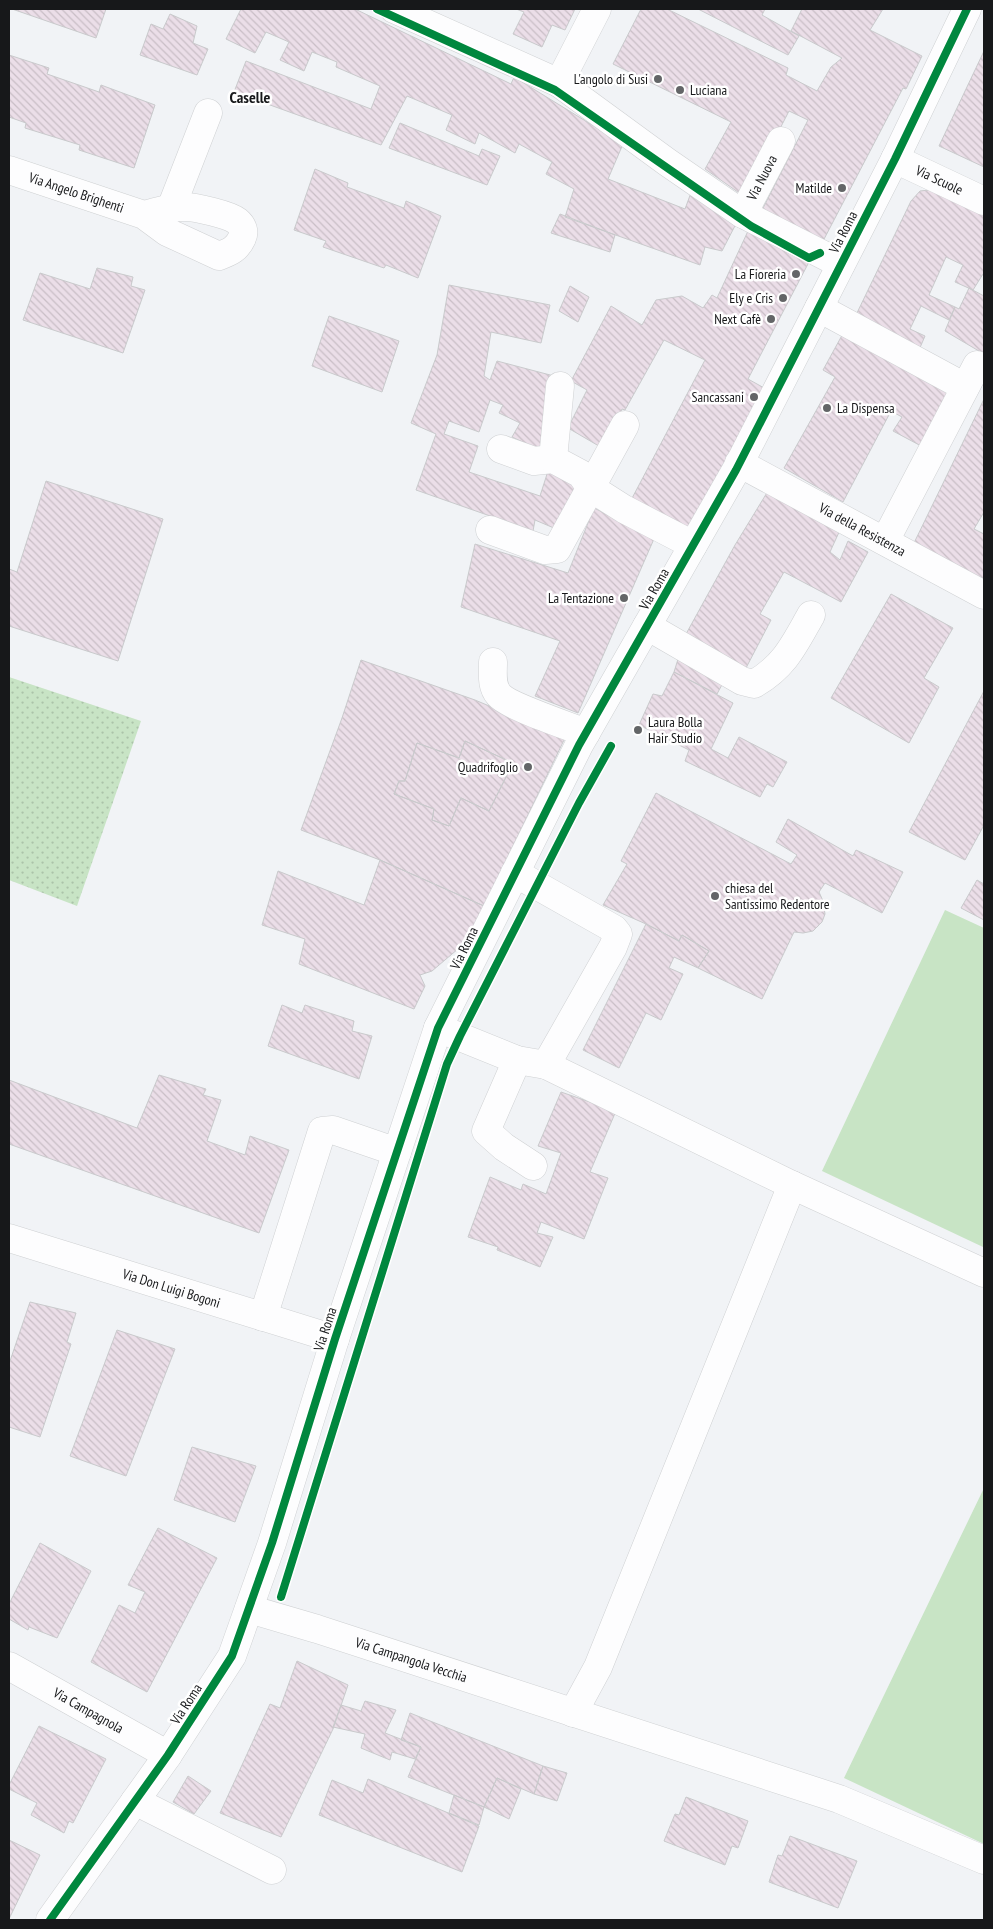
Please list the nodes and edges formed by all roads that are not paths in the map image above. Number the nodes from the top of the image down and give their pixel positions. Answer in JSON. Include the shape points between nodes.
{"nodes":[{"id":1,"x":394,"y":9,"type":"edge"},
{"id":2,"x":597,"y":9,"type":"edge"},
{"id":3,"x":967,"y":9,"type":"edge"},
{"id":4,"x":559,"y":83,"type":"junction"},
{"id":5,"x":208,"y":113,"type":"dead end"},
{"id":6,"x":781,"y":141,"type":"dead end"},
{"id":7,"x":895,"y":159,"type":"junction"},
{"id":8,"x":9,"y":170,"type":"edge"},
{"id":9,"x":984,"y":201,"type":"edge"},
{"id":10,"x":172,"y":208,"type":"junction"},
{"id":11,"x":743,"y":214,"type":"junction"},
{"id":12,"x":144,"y":215,"type":"junction"},
{"id":13,"x":841,"y":264,"type":"junction"},
{"id":14,"x":819,"y":308,"type":"junction"},
{"id":15,"x":560,"y":386,"type":"dead end"},
{"id":16,"x":625,"y":425,"type":"dead end"},
{"id":17,"x":502,"y":449,"type":"dead end"},
{"id":18,"x":553,"y":458,"type":"junction"},
{"id":19,"x":740,"y":463,"type":"junction"},
{"id":20,"x":591,"y":488,"type":"junction"},
{"id":21,"x":490,"y":530,"type":"dead end"},
{"id":22,"x":885,"y":542,"type":"junction"},
{"id":23,"x":693,"y":545,"type":"junction"},
{"id":24,"x":984,"y":595,"type":"edge"},
{"id":25,"x":810,"y":615,"type":"dead end"},
{"id":26,"x":647,"y":626,"type":"junction"},
{"id":27,"x":493,"y":662,"type":"dead end"},
{"id":28,"x":586,"y":733,"type":"junction"},
{"id":29,"x":515,"y":873,"type":"junction"},
{"id":30,"x":438,"y":1028,"type":"junction"},
{"id":31,"x":517,"y":1060,"type":"junction"},
{"id":32,"x":546,"y":1065,"type":"junction"},
{"id":33,"x":397,"y":1152,"type":"junction"},
{"id":34,"x":533,"y":1166,"type":"dead end"},
{"id":35,"x":792,"y":1184,"type":"junction"},
{"id":36,"x":9,"y":1238,"type":"edge"},
{"id":37,"x":984,"y":1273,"type":"edge"},
{"id":38,"x":263,"y":1317,"type":"junction"},
{"id":39,"x":335,"y":1340,"type":"junction"},
{"id":40,"x":248,"y":1609,"type":"junction"},
{"id":41,"x":9,"y":1666,"type":"edge"},
{"id":42,"x":572,"y":1713,"type":"junction"},
{"id":43,"x":168,"y":1755,"type":"junction"},
{"id":44,"x":135,"y":1801,"type":"junction"},
{"id":45,"x":984,"y":1860,"type":"edge"},
{"id":46,"x":272,"y":1870,"type":"dead end"},
{"id":47,"x":50,"y":1920,"type":"edge"}],
"edges":[{"from":1,"to":4,"type":"street","name":"Via Nuova"},
{"from":2,"to":4,"type":"street"},
{"from":3,"to":7,"type":"street","name":"Via Roma"},
{"from":4,"to":11,"type":"street","name":"Via Nuova"},
{"from":5,"to":10,"type":"street"},
{"from":6,"to":11,"type":"street","name":"Via Nuova"},
{"from":7,"to":9,"type":"street","name":"Via Scuole"},
{"from":7,"to":13,"type":"street","name":"Via Roma"},
{"from":8,"to":12,"type":"street","name":"Via Angelo Brighenti"},
{"from":10,"to":12,"type":"street","name":"Via Angelo Brighenti"},
{"from":10,"to":12,"type":"street","name":"Via Angelo Brighenti","via":[[186,207],[237,221],[244,235],[232,252],[219,256],[167,232]]},
{"from":11,"to":13,"type":"street","name":"Via Nuova"},
{"from":13,"to":14,"type":"street","name":"Via Roma"},
{"from":14,"to":19,"type":"street","name":"Via Roma"},
{"from":14,"to":22,"type":"street","via":[[971,376]]},
{"from":15,"to":18,"type":"street"},
{"from":16,"to":20,"type":"street"},
{"from":17,"to":18,"type":"street","via":[[534,461]]},
{"from":18,"to":20,"type":"street","via":[[581,474]]},
{"from":19,"to":22,"type":"street","name":"Via della Resistenza"},
{"from":19,"to":23,"type":"street","name":"Via Roma"},
{"from":20,"to":21,"type":"street","via":[[557,549],[546,550]]},
{"from":20,"to":23,"type":"street"},
{"from":22,"to":24,"type":"street","name":"Via della Resistenza"},
{"from":23,"to":26,"type":"street","name":"Via Roma"},
{"from":25,"to":26,"type":"street","via":[[790,654],[768,676],[754,684],[742,681]]},
{"from":26,"to":28,"type":"street","name":"Via Roma"},
{"from":27,"to":28,"type":"street","via":[[493,684],[500,696],[512,704]]},
{"from":28,"to":29,"type":"street","name":"Via Roma"},
{"from":29,"to":30,"type":"street","name":"Via Roma"},
{"from":29,"to":32,"type":"street","via":[[618,934]]},
{"from":30,"to":31,"type":"street"},
{"from":30,"to":33,"type":"street","name":"Via Roma"},
{"from":31,"to":32,"type":"street"},
{"from":31,"to":34,"type":"street","via":[[486,1131]]},
{"from":32,"to":35,"type":"street"},
{"from":33,"to":38,"type":"street","via":[[333,1130],[322,1131]]},
{"from":33,"to":39,"type":"street","name":"Via Roma"},
{"from":35,"to":37,"type":"street"},
{"from":35,"to":42,"type":"street","via":[[598,1667]]},
{"from":36,"to":38,"type":"street","name":"Via Don Luigi Bogoni"},
{"from":38,"to":39,"type":"street","name":"Via Don Luigi Bogoni"},
{"from":39,"to":40,"type":"street","name":"Via Roma"},
{"from":40,"to":42,"type":"street","name":"Via Campangola Vecchia"},
{"from":40,"to":43,"type":"street","name":"Via Roma","via":[[232,1656]]},
{"from":41,"to":43,"type":"street","name":"Via Campagnola"},
{"from":42,"to":45,"type":"street","name":"Via Campangola Vecchia","via":[[839,1799]]},
{"from":43,"to":44,"type":"street","name":"Via Roma"},
{"from":44,"to":46,"type":"street"},
{"from":44,"to":47,"type":"street","name":"Via Roma"}]}
